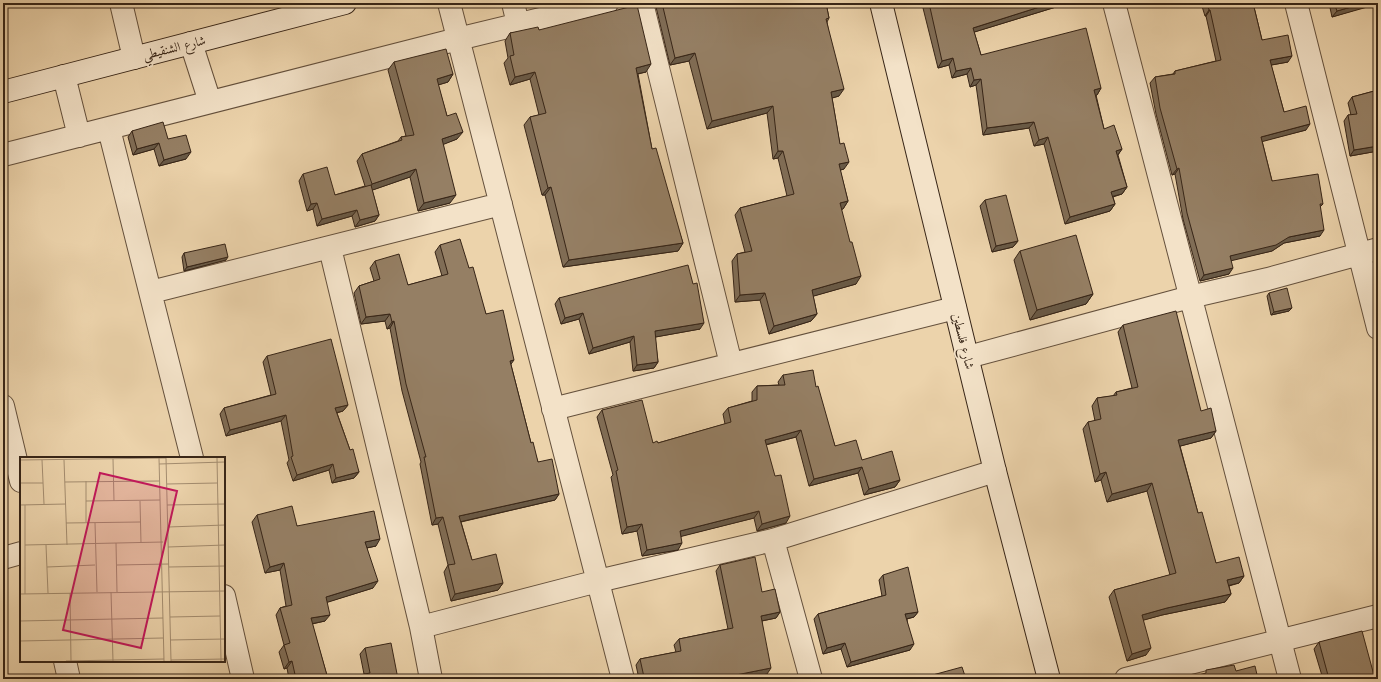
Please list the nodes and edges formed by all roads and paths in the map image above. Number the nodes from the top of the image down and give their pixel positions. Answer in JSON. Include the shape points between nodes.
{"nodes":[{"id":1,"x":121,"y":3,"type":"edge"},
{"id":2,"x":345,"y":3,"type":"edge"},
{"id":3,"x":449,"y":3,"type":"edge"},
{"id":4,"x":513,"y":3,"type":"edge"},
{"id":5,"x":607,"y":3,"type":"edge"},
{"id":6,"x":642,"y":3,"type":"edge"},
{"id":7,"x":881,"y":3,"type":"edge"},
{"id":8,"x":1114,"y":3,"type":"edge"},
{"id":9,"x":1296,"y":3,"type":"edge"},
{"id":10,"x":314,"y":7,"type":"edge"},
{"id":11,"x":518,"y":24,"type":"junction"},
{"id":12,"x":458,"y":39,"type":"junction"},
{"id":13,"x":191,"y":43,"type":"junction"},
{"id":14,"x":134,"y":58,"type":"junction"},
{"id":15,"x":64,"y":76,"type":"junction"},
{"id":16,"x":3,"y":92,"type":"edge"},
{"id":17,"x":210,"y":102,"type":"junction"},
{"id":18,"x":109,"y":129,"type":"junction"},
{"id":19,"x":79,"y":136,"type":"junction"},
{"id":20,"x":3,"y":156,"type":"edge"},
{"id":21,"x":501,"y":204,"type":"junction"},
{"id":22,"x":330,"y":248,"type":"junction"},
{"id":23,"x":1368,"y":252,"type":"edge"},
{"id":24,"x":151,"y":292,"type":"junction"},
{"id":25,"x":1190,"y":297,"type":"junction"},
{"id":26,"x":955,"y":308,"type":"junction"},
{"id":27,"x":1378,"y":328,"type":"edge"},
{"id":28,"x":968,"y":357,"type":"junction"},
{"id":29,"x":731,"y":364,"type":"junction"},
{"id":30,"x":3,"y":406,"type":"edge"},
{"id":31,"x":553,"y":409,"type":"junction"},
{"id":32,"x":192,"y":457,"type":"edge"},
{"id":33,"x":995,"y":471,"type":"junction"},
{"id":34,"x":20,"y":477,"type":"edge"},
{"id":35,"x":773,"y":540,"type":"junction"},
{"id":36,"x":20,"y":553,"type":"edge"},
{"id":37,"x":3,"y":558,"type":"edge"},
{"id":38,"x":598,"y":581,"type":"junction"},
{"id":39,"x":225,"y":600,"type":"edge"},
{"id":40,"x":1378,"y":616,"type":"edge"},
{"id":41,"x":421,"y":627,"type":"junction"},
{"id":42,"x":1280,"y":640,"type":"junction"},
{"id":43,"x":65,"y":662,"type":"edge"},
{"id":44,"x":69,"y":679,"type":"edge"},
{"id":45,"x":243,"y":679,"type":"edge"},
{"id":46,"x":431,"y":679,"type":"edge"},
{"id":47,"x":623,"y":679,"type":"edge"},
{"id":48,"x":811,"y":679,"type":"edge"},
{"id":49,"x":1049,"y":679,"type":"edge"},
{"id":50,"x":1126,"y":679,"type":"edge"},
{"id":51,"x":1290,"y":679,"type":"edge"}],
"edges":[{"from":1,"to":14,"type":"street"},
{"from":2,"to":10,"type":"street","name":"شارع الشنقيطي"},
{"from":3,"to":12,"type":"street"},
{"from":4,"to":11,"type":"street"},
{"from":5,"to":11,"type":"street"},
{"from":6,"to":29,"type":"street"},
{"from":7,"to":26,"type":"street","name":"شارع فلسطين"},
{"from":8,"to":25,"type":"street"},
{"from":9,"to":23,"type":"street"},
{"from":10,"to":13,"type":"street","name":"شارع الشنقيطي"},
{"from":11,"to":12,"type":"street"},
{"from":12,"to":17,"type":"street"},
{"from":12,"to":21,"type":"street"},
{"from":13,"to":14,"type":"street","name":"شارع الشنقيطي"},
{"from":13,"to":17,"type":"street"},
{"from":14,"to":15,"type":"street","name":"شارع الشنقيطي"},
{"from":15,"to":16,"type":"street","name":"شارع الشنقيطي"},
{"from":15,"to":19,"type":"street"},
{"from":17,"to":18,"type":"street"},
{"from":18,"to":19,"type":"street"},
{"from":18,"to":24,"type":"street"},
{"from":19,"to":20,"type":"street"},
{"from":21,"to":22,"type":"street"},
{"from":21,"to":31,"type":"street"},
{"from":22,"to":24,"type":"street"},
{"from":22,"to":41,"type":"street"},
{"from":23,"to":25,"type":"street"},
{"from":23,"to":27,"type":"street"},
{"from":24,"to":32,"type":"street"},
{"from":25,"to":28,"type":"street"},
{"from":25,"to":42,"type":"street"},
{"from":26,"to":28,"type":"street","name":"شارع فلسطين"},
{"from":26,"to":29,"type":"street"},
{"from":28,"to":33,"type":"street","name":"شارع فلسطين"},
{"from":29,"to":31,"type":"street"},
{"from":30,"to":34,"type":"street"},
{"from":31,"to":38,"type":"street"},
{"from":33,"to":35,"type":"street"},
{"from":33,"to":49,"type":"street","name":"شارع فلسطين"},
{"from":35,"to":38,"type":"street"},
{"from":35,"to":48,"type":"street"},
{"from":36,"to":37,"type":"street"},
{"from":38,"to":41,"type":"street"},
{"from":38,"to":47,"type":"street"},
{"from":39,"to":45,"type":"street"},
{"from":40,"to":42,"type":"street"},
{"from":41,"to":46,"type":"street"},
{"from":42,"to":50,"type":"street"},
{"from":42,"to":51,"type":"street"},
{"from":43,"to":44,"type":"street"}]}
